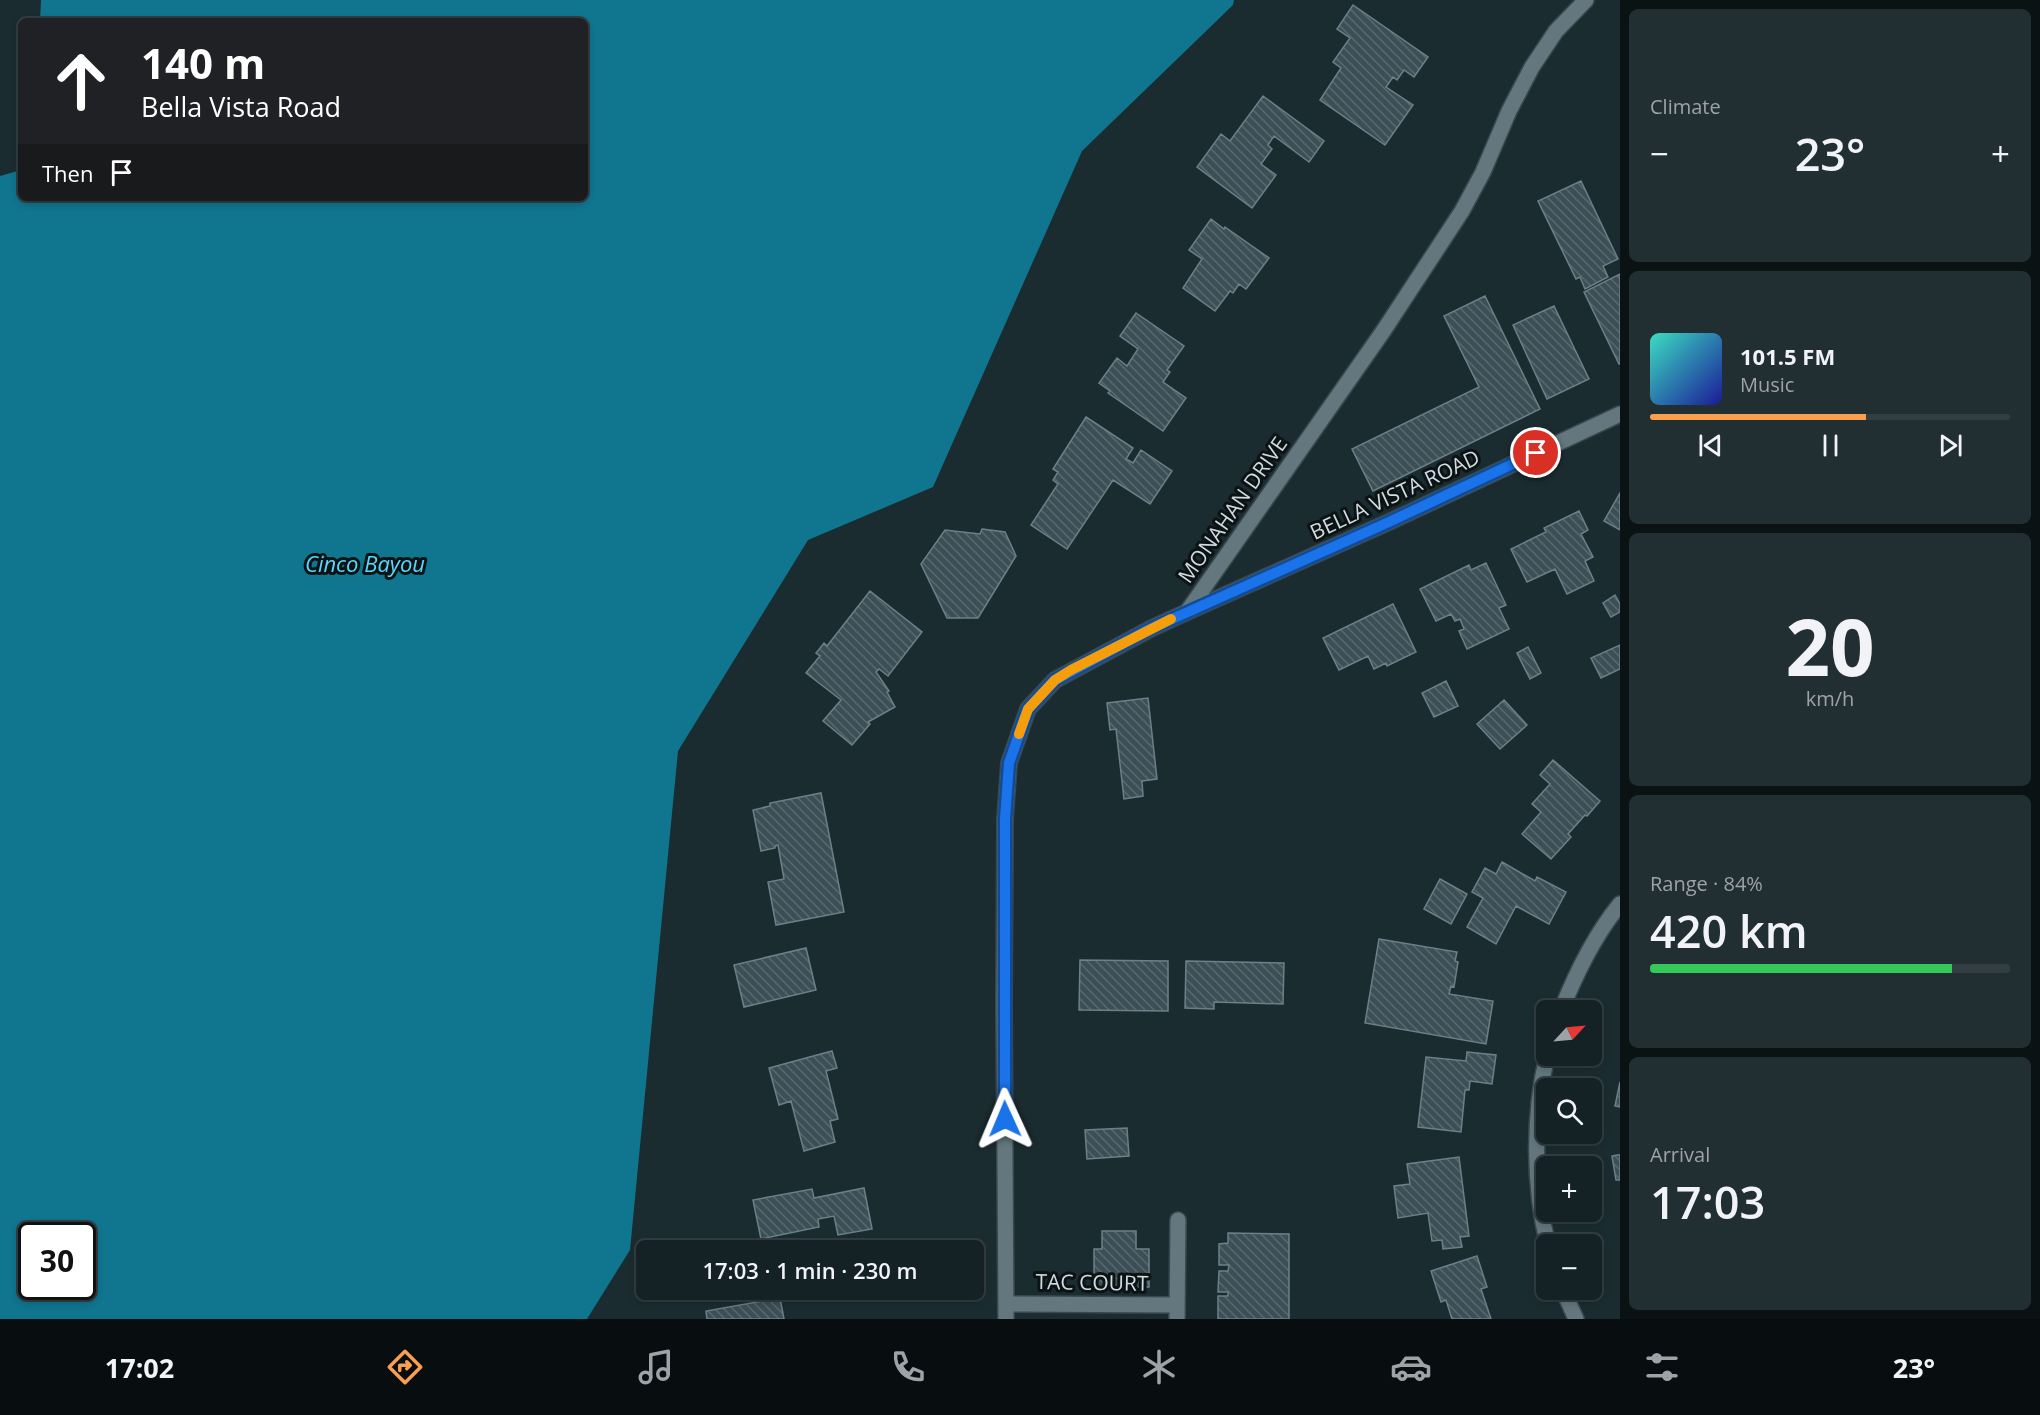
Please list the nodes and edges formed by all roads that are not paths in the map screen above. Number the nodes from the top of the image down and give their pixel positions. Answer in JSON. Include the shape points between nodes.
{"nodes":[{"id":1,"x":1586,"y":0,"type":"edge"},
{"id":2,"x":1620,"y":414,"type":"edge"},
{"id":3,"x":1187,"y":612,"type":"junction"},
{"id":4,"x":1620,"y":904,"type":"edge"},
{"id":5,"x":1565,"y":1000,"type":"edge"},
{"id":6,"x":1546,"y":1066,"type":"edge"},
{"id":7,"x":1178,"y":1220,"type":"dead end"},
{"id":8,"x":1546,"y":1234,"type":"edge"},
{"id":9,"x":1567,"y":1300,"type":"edge"},
{"id":10,"x":1007,"y":1311,"type":"edge"},
{"id":11,"x":1177,"y":1312,"type":"edge"},
{"id":12,"x":1576,"y":1319,"type":"edge"}],
"edges":[{"from":1,"to":3,"type":"street","name":"MONAHAN DRIVE","via":[[1556,31],[1532,67],[1456,221]]},
{"from":2,"to":3,"type":"street","name":"BELLA VISTA ROAD"},
{"from":3,"to":10,"type":"street","name":"MONAHAN DRIVE","via":[[1055,680],[1028,709],[1009,763],[1004,993]]},
{"from":4,"to":5,"type":"street","via":[[1576,974]]},
{"from":6,"to":8,"type":"street","via":[[1538,1112],[1537,1158]]},
{"from":7,"to":11,"type":"street","name":"TAC COURT"},
{"from":9,"to":12,"type":"street"},
{"from":10,"to":11,"type":"street","name":"TAC COURT"}]}
